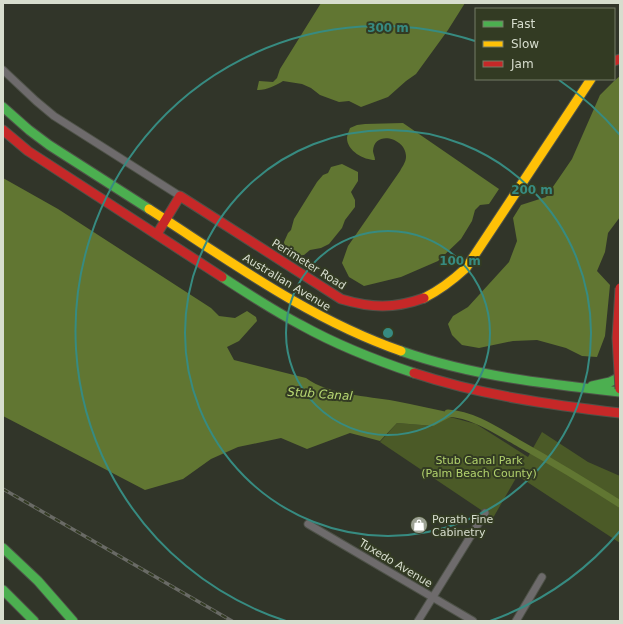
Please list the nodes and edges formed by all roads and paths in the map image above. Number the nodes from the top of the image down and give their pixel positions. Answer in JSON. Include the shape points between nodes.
{"nodes":[{"id":1,"x":3,"y":70,"type":"edge"},
{"id":2,"x":590,"y":80,"type":"edge"},
{"id":3,"x":3,"y":107,"type":"edge"},
{"id":4,"x":3,"y":130,"type":"edge"},
{"id":5,"x":180,"y":196,"type":"junction"},
{"id":6,"x":166,"y":220,"type":"junction"},
{"id":7,"x":158,"y":234,"type":"junction"},
{"id":8,"x":620,"y":288,"type":"edge"},
{"id":9,"x":620,"y":377,"type":"edge"},
{"id":10,"x":584,"y":388,"type":"junction"},
{"id":11,"x":620,"y":389,"type":"edge"},
{"id":12,"x":620,"y":392,"type":"edge"},
{"id":13,"x":620,"y":414,"type":"edge"},
{"id":14,"x":486,"y":514,"type":"dead end"},
{"id":15,"x":308,"y":524,"type":"dead end"},
{"id":16,"x":3,"y":548,"type":"edge"},
{"id":17,"x":542,"y":577,"type":"dead end"},
{"id":18,"x":3,"y":590,"type":"edge"},
{"id":19,"x":433,"y":597,"type":"junction"},
{"id":20,"x":34,"y":621,"type":"edge"},
{"id":21,"x":73,"y":621,"type":"edge"},
{"id":22,"x":418,"y":621,"type":"edge"},
{"id":23,"x":473,"y":621,"type":"edge"},
{"id":24,"x":516,"y":621,"type":"edge"}],
"edges":[{"from":1,"to":5,"type":"street","name":"Perimeter Road","via":[[54,116]]},
{"from":2,"to":5,"type":"main road","name":"Perimeter Road","via":[[466,268],[444,288],[414,303],[380,307],[355,304],[341,299]]},
{"from":3,"to":6,"type":"main road","name":"Australian Avenue","via":[[49,145]]},
{"from":4,"to":7,"type":"main road","via":[[28,151]]},
{"from":5,"to":6,"type":"main road"},
{"from":6,"to":7,"type":"main road"},
{"from":6,"to":10,"type":"main road","name":"Australian Avenue","via":[[301,306],[368,339],[414,356],[462,369]]},
{"from":7,"to":13,"type":"main road","via":[[290,320],[374,360],[456,385],[533,401]]},
{"from":8,"to":11,"type":"main road","bridge":true,"via":[[617,330]]},
{"from":9,"to":10,"type":"main road"},
{"from":10,"to":12,"type":"main road","name":"Australian Avenue"},
{"from":14,"to":19,"type":"street"},
{"from":15,"to":19,"type":"street","name":"Tuxedo Avenue"},
{"from":16,"to":21,"type":"main road","via":[[38,581]]},
{"from":17,"to":24,"type":"street"},
{"from":18,"to":20,"type":"main road"},
{"from":19,"to":22,"type":"street"},
{"from":19,"to":23,"type":"street","name":"Tuxedo Avenue"}]}
